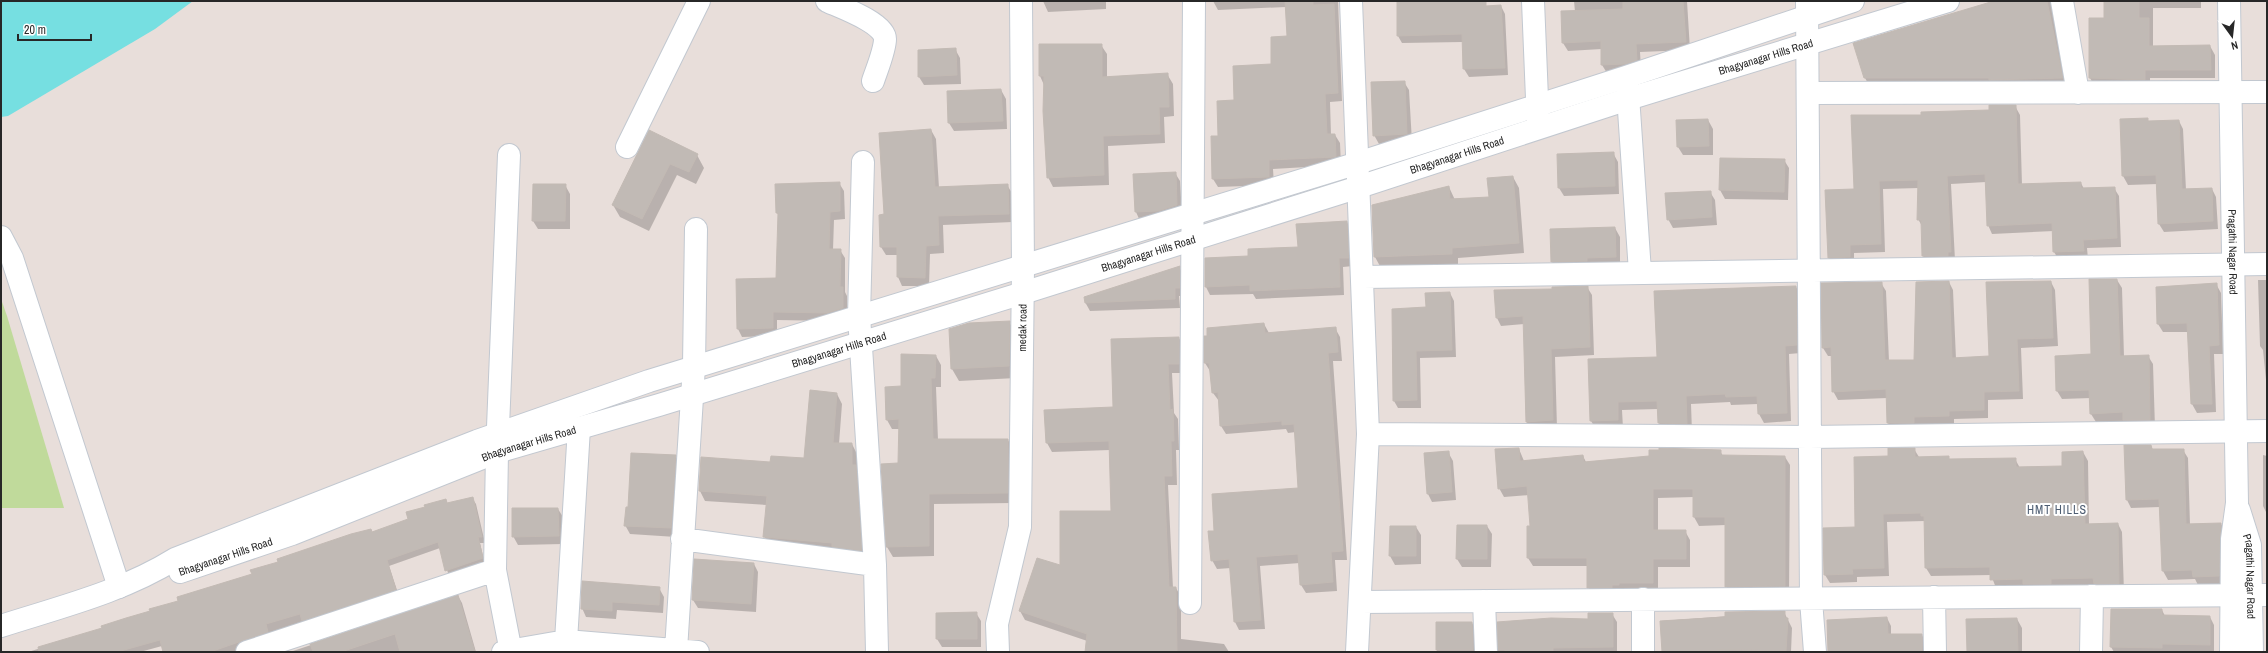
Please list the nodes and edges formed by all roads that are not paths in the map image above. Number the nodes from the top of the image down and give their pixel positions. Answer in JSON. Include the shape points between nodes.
{"nodes":[{"id":1,"x":699,"y":1,"type":"edge"},
{"id":2,"x":827,"y":1,"type":"edge"},
{"id":3,"x":1021,"y":1,"type":"edge"},
{"id":4,"x":1194,"y":1,"type":"edge"},
{"id":5,"x":1350,"y":1,"type":"edge"},
{"id":6,"x":1533,"y":1,"type":"edge"},
{"id":7,"x":1853,"y":1,"type":"edge"},
{"id":8,"x":1948,"y":1,"type":"edge"},
{"id":9,"x":2062,"y":1,"type":"edge"},
{"id":10,"x":2229,"y":1,"type":"edge"},
{"id":11,"x":1807,"y":8,"type":"edge"},
{"id":12,"x":1808,"y":44,"type":"junction"},
{"id":13,"x":1626,"y":77,"type":"junction"},
{"id":14,"x":874,"y":81,"type":"dead end"},
{"id":15,"x":2267,"y":92,"type":"edge"},
{"id":16,"x":2078,"y":93,"type":"junction"},
{"id":17,"x":2230,"y":93,"type":"junction"},
{"id":18,"x":1808,"y":94,"type":"junction"},
{"id":19,"x":1628,"y":99,"type":"junction"},
{"id":20,"x":1538,"y":104,"type":"junction"},
{"id":21,"x":1538,"y":128,"type":"junction"},
{"id":22,"x":627,"y":147,"type":"dead end"},
{"id":23,"x":509,"y":155,"type":"dead end"},
{"id":24,"x":863,"y":162,"type":"dead end"},
{"id":25,"x":1358,"y":163,"type":"junction"},
{"id":26,"x":1359,"y":187,"type":"junction"},
{"id":27,"x":1192,"y":212,"type":"junction"},
{"id":28,"x":696,"y":229,"type":"dead end"},
{"id":29,"x":1,"y":237,"type":"edge"},
{"id":30,"x":1192,"y":240,"type":"junction"},
{"id":31,"x":2267,"y":264,"type":"edge"},
{"id":32,"x":2232,"y":265,"type":"junction"},
{"id":33,"x":1023,"y":267,"type":"junction"},
{"id":34,"x":1808,"y":269,"type":"junction"},
{"id":35,"x":1640,"y":272,"type":"junction"},
{"id":36,"x":1363,"y":277,"type":"junction"},
{"id":37,"x":1023,"y":293,"type":"junction"},
{"id":38,"x":859,"y":316,"type":"junction"},
{"id":39,"x":860,"y":342,"type":"junction"},
{"id":40,"x":694,"y":366,"type":"junction"},
{"id":41,"x":692,"y":394,"type":"junction"},
{"id":42,"x":579,"y":428,"type":"junction"},
{"id":43,"x":2267,"y":431,"type":"edge"},
{"id":44,"x":2235,"y":432,"type":"junction"},
{"id":45,"x":1368,"y":434,"type":"junction"},
{"id":46,"x":1809,"y":437,"type":"junction"},
{"id":47,"x":497,"y":443,"type":"junction"},
{"id":48,"x":682,"y":539,"type":"junction"},
{"id":49,"x":875,"y":565,"type":"junction"},
{"id":50,"x":495,"y":570,"type":"junction"},
{"id":51,"x":120,"y":587,"type":"junction"},
{"id":52,"x":2092,"y":596,"type":"junction"},
{"id":53,"x":2250,"y":596,"type":"edge"},
{"id":54,"x":1934,"y":597,"type":"junction"},
{"id":55,"x":1643,"y":599,"type":"junction"},
{"id":56,"x":1484,"y":600,"type":"junction"},
{"id":57,"x":1811,"y":600,"type":"junction"},
{"id":58,"x":1360,"y":602,"type":"junction"},
{"id":59,"x":1190,"y":603,"type":"dead end"},
{"id":60,"x":1,"y":626,"type":"edge"},
{"id":61,"x":566,"y":641,"type":"junction"},
{"id":62,"x":676,"y":650,"type":"junction"},
{"id":63,"x":508,"y":651,"type":"edge"},
{"id":64,"x":247,"y":652,"type":"edge"},
{"id":65,"x":698,"y":652,"type":"edge"},
{"id":66,"x":877,"y":652,"type":"edge"},
{"id":67,"x":998,"y":652,"type":"edge"},
{"id":68,"x":1357,"y":652,"type":"edge"},
{"id":69,"x":1486,"y":652,"type":"edge"},
{"id":70,"x":1643,"y":652,"type":"edge"},
{"id":71,"x":1815,"y":652,"type":"edge"},
{"id":72,"x":1935,"y":652,"type":"edge"},
{"id":73,"x":2091,"y":652,"type":"edge"},
{"id":74,"x":2231,"y":652,"type":"edge"},
{"id":75,"x":2252,"y":652,"type":"edge"}],
"edges":[{"from":1,"to":22,"type":"street"},
{"from":2,"to":14,"type":"street","via":[[881,29],[885,38]]},
{"from":3,"to":33,"type":"street","name":"medak road"},
{"from":4,"to":27,"type":"street"},
{"from":5,"to":25,"type":"street"},
{"from":6,"to":20,"type":"street"},
{"from":7,"to":11,"type":"street","name":"Bhagyanagar Hills Road"},
{"from":8,"to":12,"type":"street","name":"Bhagyanagar Hills Road"},
{"from":9,"to":16,"type":"street"},
{"from":10,"to":17,"type":"street","name":"Pragathi Nagar Road"},
{"from":11,"to":12,"type":"street"},
{"from":11,"to":13,"type":"street","name":"Bhagyanagar Hills Road"},
{"from":12,"to":18,"type":"street"},
{"from":12,"to":19,"type":"street","name":"Bhagyanagar Hills Road"},
{"from":13,"to":19,"type":"street"},
{"from":13,"to":20,"type":"street","name":"Bhagyanagar Hills Road"},
{"from":15,"to":17,"type":"street"},
{"from":16,"to":17,"type":"street"},
{"from":16,"to":18,"type":"street"},
{"from":17,"to":32,"type":"street","name":"Pragathi Nagar Road"},
{"from":18,"to":34,"type":"street"},
{"from":19,"to":21,"type":"street","name":"Bhagyanagar Hills Road"},
{"from":19,"to":35,"type":"street"},
{"from":20,"to":21,"type":"street"},
{"from":20,"to":25,"type":"street","name":"Bhagyanagar Hills Road"},
{"from":21,"to":26,"type":"street","name":"Bhagyanagar Hills Road"},
{"from":23,"to":47,"type":"street"},
{"from":24,"to":38,"type":"street"},
{"from":25,"to":26,"type":"street"},
{"from":25,"to":27,"type":"street","name":"Bhagyanagar Hills Road"},
{"from":26,"to":30,"type":"street","name":"Bhagyanagar Hills Road"},
{"from":26,"to":36,"type":"street"},
{"from":27,"to":30,"type":"street"},
{"from":27,"to":33,"type":"street","name":"Bhagyanagar Hills Road"},
{"from":28,"to":40,"type":"street"},
{"from":29,"to":51,"type":"street","via":[[12,258]]},
{"from":30,"to":37,"type":"street","name":"Bhagyanagar Hills Road"},
{"from":30,"to":59,"type":"street"},
{"from":31,"to":32,"type":"street"},
{"from":32,"to":34,"type":"street"},
{"from":32,"to":44,"type":"street","name":"Pragathi Nagar Road"},
{"from":33,"to":37,"type":"street","name":"medak road"},
{"from":33,"to":38,"type":"street","name":"Bhagyanagar Hills Road"},
{"from":34,"to":35,"type":"street"},
{"from":34,"to":46,"type":"street"},
{"from":35,"to":36,"type":"street"},
{"from":36,"to":45,"type":"street"},
{"from":37,"to":39,"type":"street","name":"Bhagyanagar Hills Road"},
{"from":37,"to":67,"type":"street","name":"medak road","via":[[1020,527],[997,624]]},
{"from":38,"to":39,"type":"street"},
{"from":38,"to":40,"type":"street","name":"Bhagyanagar Hills Road"},
{"from":39,"to":41,"type":"street","name":"Bhagyanagar Hills Road"},
{"from":39,"to":49,"type":"street"},
{"from":40,"to":41,"type":"street"},
{"from":40,"to":47,"type":"street","name":"Bhagyanagar Hills Road"},
{"from":41,"to":42,"type":"street","name":"Bhagyanagar Hills Road"},
{"from":41,"to":48,"type":"street"},
{"from":42,"to":47,"type":"street","name":"Bhagyanagar Hills Road"},
{"from":42,"to":61,"type":"street"},
{"from":43,"to":44,"type":"street"},
{"from":44,"to":46,"type":"street"},
{"from":44,"to":53,"type":"street","name":"Pragathi Nagar Road","via":[[2237,503],[2250,545]]},
{"from":45,"to":46,"type":"street"},
{"from":45,"to":58,"type":"street"},
{"from":46,"to":57,"type":"street"},
{"from":47,"to":50,"type":"street"},
{"from":47,"to":51,"type":"street","name":"Bhagyanagar Hills Road","via":[[175,559],[147,576]]},
{"from":48,"to":49,"type":"street"},
{"from":48,"to":62,"type":"street"},
{"from":49,"to":66,"type":"street"},
{"from":50,"to":63,"type":"street"},
{"from":50,"to":64,"type":"street"},
{"from":51,"to":60,"type":"street","name":"Bhagyanagar Hills Road"},
{"from":52,"to":53,"type":"street"},
{"from":52,"to":54,"type":"street"},
{"from":52,"to":73,"type":"street"},
{"from":53,"to":74,"type":"street","name":"Pragathi Nagar Road"},
{"from":53,"to":75,"type":"street","name":"Pragathi Nagar Road"},
{"from":54,"to":57,"type":"street"},
{"from":54,"to":72,"type":"street"},
{"from":55,"to":56,"type":"street"},
{"from":55,"to":57,"type":"street"},
{"from":55,"to":70,"type":"street"},
{"from":56,"to":58,"type":"street"},
{"from":56,"to":69,"type":"street"},
{"from":57,"to":71,"type":"street"},
{"from":58,"to":68,"type":"street"},
{"from":61,"to":62,"type":"street"},
{"from":61,"to":63,"type":"street"},
{"from":62,"to":65,"type":"street"}]}
